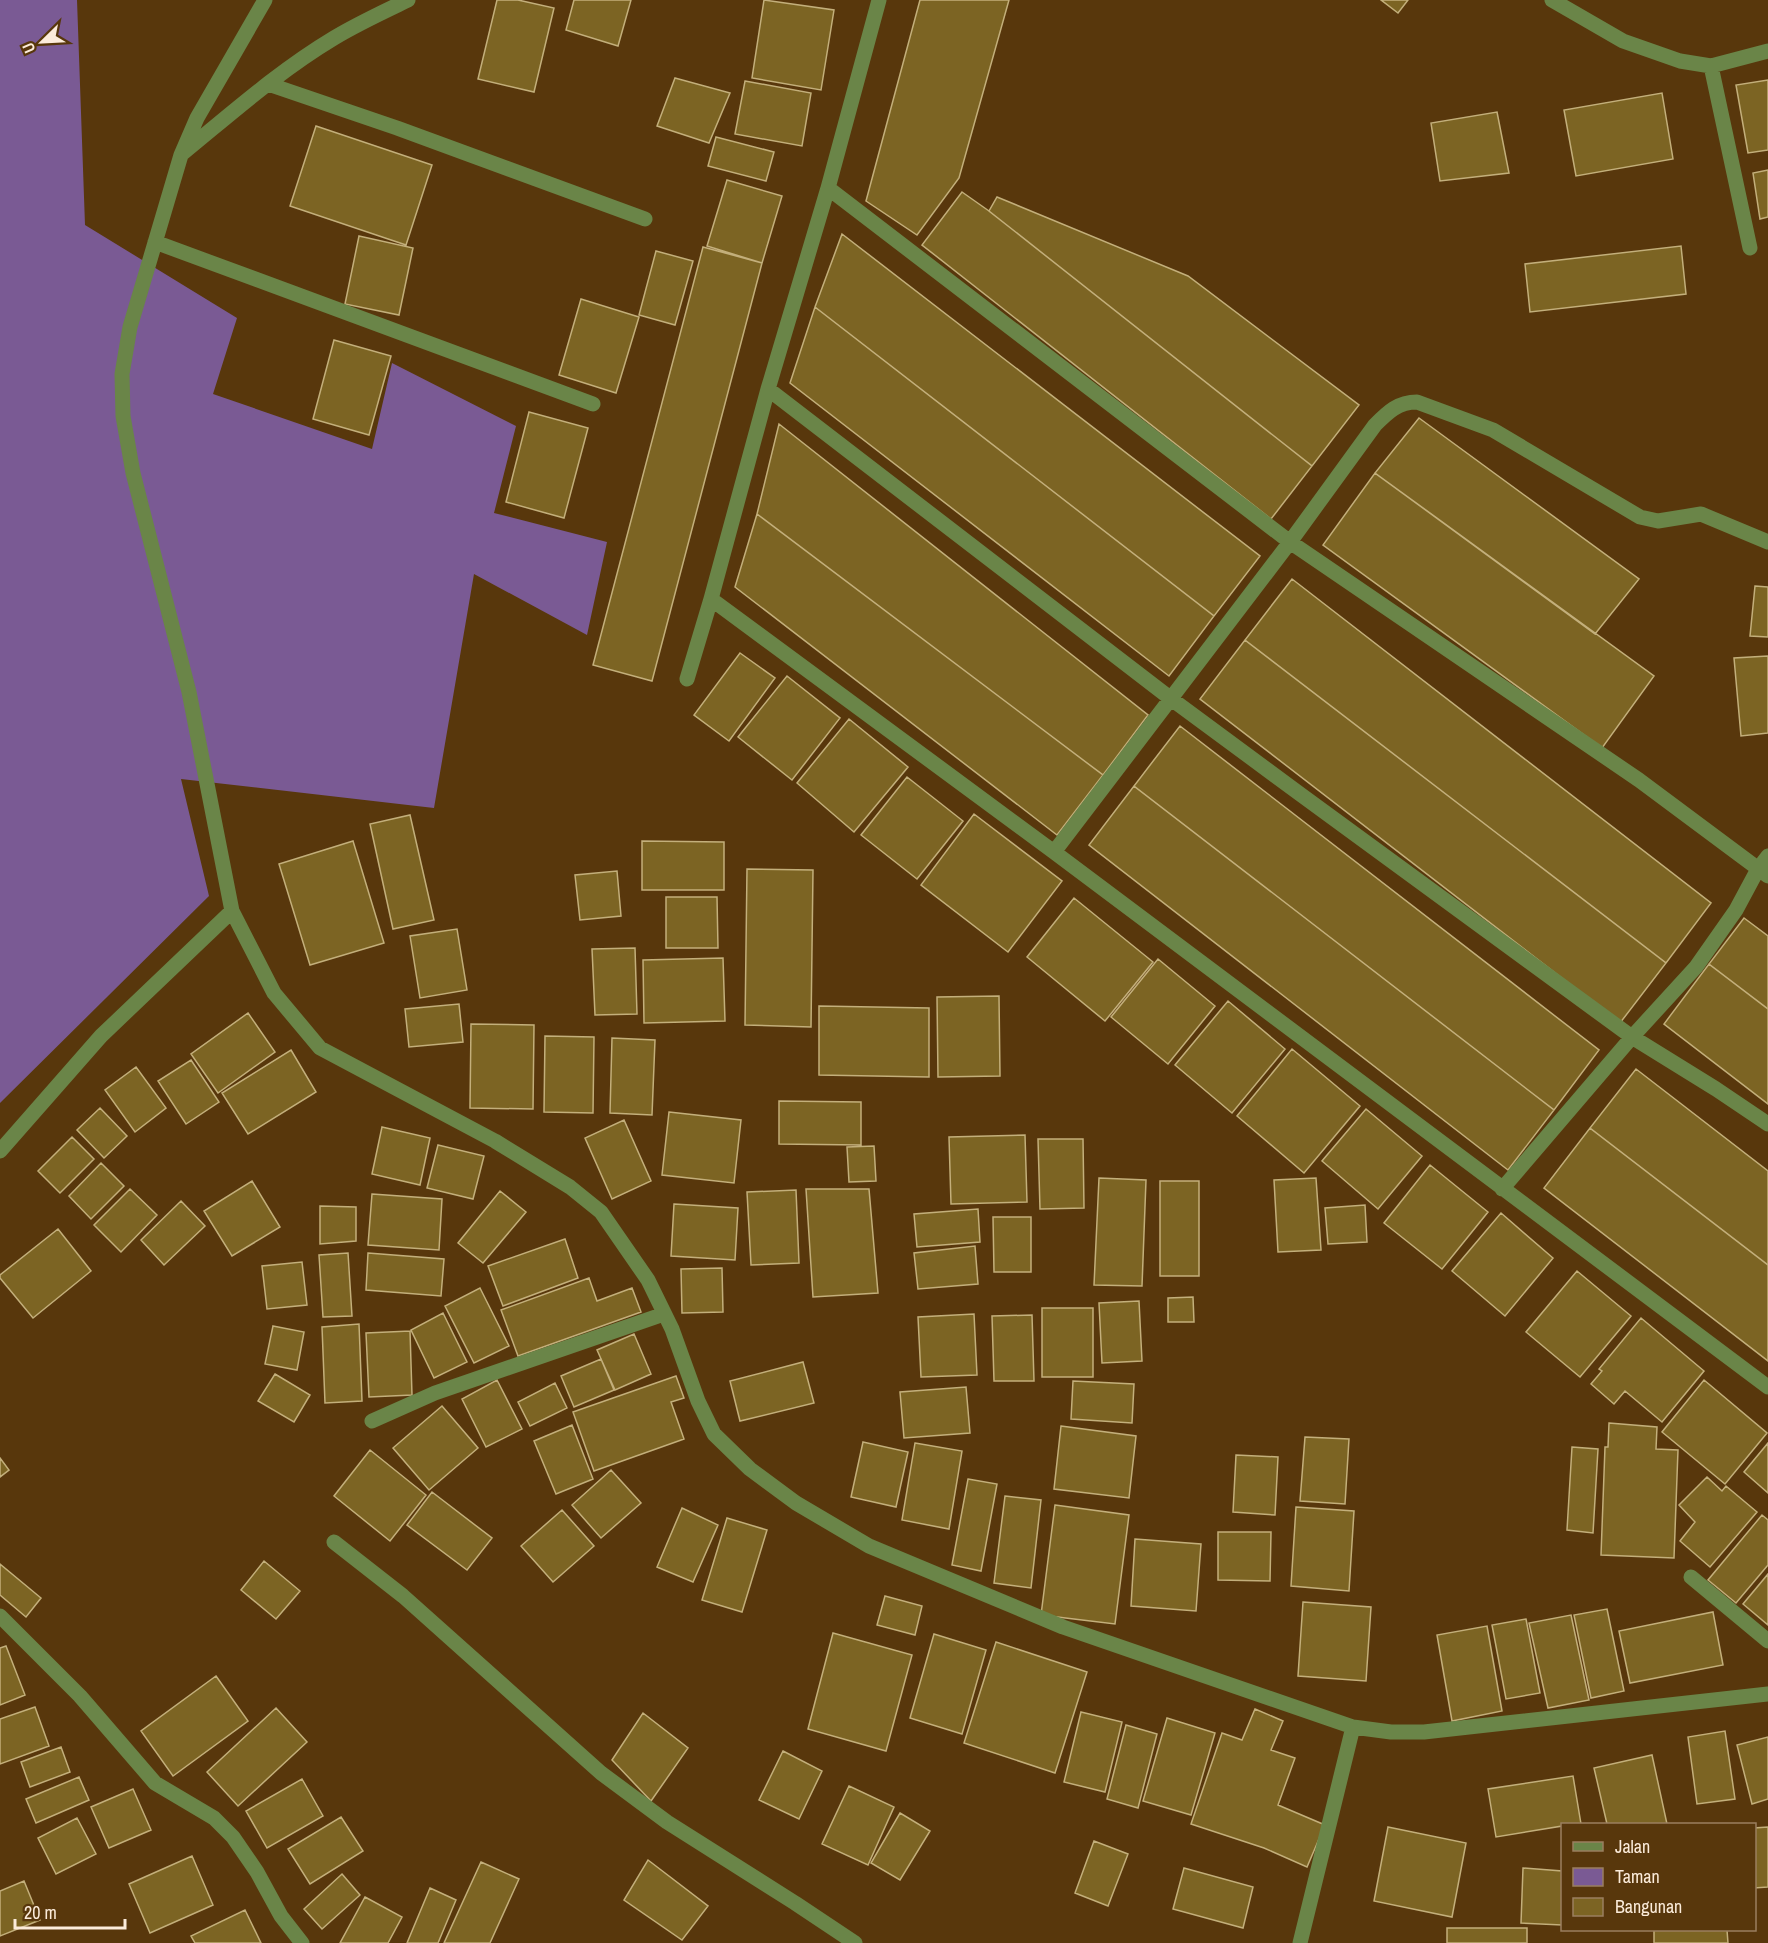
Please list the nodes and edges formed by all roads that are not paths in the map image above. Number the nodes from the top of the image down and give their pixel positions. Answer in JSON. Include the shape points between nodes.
{"nodes":[{"id":1,"x":265,"y":0,"type":"edge"},
{"id":2,"x":408,"y":0,"type":"edge"},
{"id":3,"x":879,"y":0,"type":"edge"},
{"id":4,"x":1552,"y":0,"type":"edge"},
{"id":5,"x":1768,"y":51,"type":"edge"},
{"id":6,"x":1711,"y":66,"type":"junction"},
{"id":7,"x":268,"y":84,"type":"junction"},
{"id":8,"x":181,"y":155,"type":"junction"},
{"id":9,"x":828,"y":188,"type":"junction"},
{"id":10,"x":645,"y":219,"type":"dead end"},
{"id":11,"x":155,"y":242,"type":"junction"},
{"id":12,"x":1750,"y":248,"type":"dead end"},
{"id":13,"x":768,"y":389,"type":"junction"},
{"id":14,"x":593,"y":404,"type":"dead end"},
{"id":15,"x":1768,"y":542,"type":"edge"},
{"id":16,"x":1290,"y":543,"type":"junction"},
{"id":17,"x":711,"y":599,"type":"junction"},
{"id":18,"x":687,"y":679,"type":"dead end"},
{"id":19,"x":1170,"y":698,"type":"junction"},
{"id":20,"x":1054,"y":852,"type":"junction"},
{"id":21,"x":1768,"y":856,"type":"edge"},
{"id":22,"x":1763,"y":873,"type":"edge"},
{"id":23,"x":232,"y":911,"type":"junction"},
{"id":24,"x":1632,"y":1037,"type":"junction"},
{"id":25,"x":1768,"y":1124,"type":"edge"},
{"id":26,"x":0,"y":1151,"type":"edge"},
{"id":27,"x":1502,"y":1189,"type":"junction"},
{"id":28,"x":664,"y":1314,"type":"junction"},
{"id":29,"x":1768,"y":1387,"type":"edge"},
{"id":30,"x":372,"y":1421,"type":"dead end"},
{"id":31,"x":334,"y":1542,"type":"dead end"},
{"id":32,"x":1691,"y":1577,"type":"dead end"},
{"id":33,"x":0,"y":1616,"type":"edge"},
{"id":34,"x":1768,"y":1641,"type":"edge"},
{"id":35,"x":1768,"y":1694,"type":"edge"},
{"id":36,"x":1353,"y":1727,"type":"junction"},
{"id":37,"x":302,"y":1943,"type":"edge"},
{"id":38,"x":855,"y":1943,"type":"edge"},
{"id":39,"x":1300,"y":1943,"type":"edge"}],
"edges":[{"from":1,"to":8,"type":"street","via":[[197,118]]},
{"from":2,"to":7,"type":"street","via":[[333,38]]},
{"from":3,"to":9,"type":"street"},
{"from":4,"to":6,"type":"street","via":[[1623,41],[1680,62]]},
{"from":5,"to":6,"type":"street"},
{"from":6,"to":12,"type":"street"},
{"from":7,"to":8,"type":"street"},
{"from":7,"to":10,"type":"street"},
{"from":8,"to":11,"type":"street"},
{"from":9,"to":13,"type":"street"},
{"from":9,"to":16,"type":"street"},
{"from":11,"to":14,"type":"street"},
{"from":11,"to":23,"type":"street","via":[[130,327],[122,374],[123,417],[133,473],[189,692]]},
{"from":13,"to":17,"type":"street"},
{"from":13,"to":19,"type":"street"},
{"from":15,"to":16,"type":"street","via":[[1701,514],[1658,521],[1640,517],[1493,430],[1417,402],[1404,402],[1375,425]]},
{"from":16,"to":19,"type":"street"},
{"from":16,"to":22,"type":"street","via":[[1639,780]]},
{"from":17,"to":18,"type":"street"},
{"from":17,"to":20,"type":"street"},
{"from":19,"to":20,"type":"street"},
{"from":19,"to":24,"type":"street"},
{"from":20,"to":27,"type":"street"},
{"from":21,"to":22,"type":"street"},
{"from":22,"to":24,"type":"street","via":[[1696,967]]},
{"from":23,"to":26,"type":"street","via":[[101,1036]]},
{"from":23,"to":28,"type":"street","via":[[274,993],[320,1048],[495,1141],[570,1187],[601,1212],[648,1280]]},
{"from":24,"to":25,"type":"street"},
{"from":24,"to":27,"type":"street"},
{"from":27,"to":29,"type":"street"},
{"from":28,"to":30,"type":"street","via":[[435,1394]]},
{"from":28,"to":36,"type":"street","via":[[714,1434],[750,1469],[796,1503],[869,1546],[1063,1627]]},
{"from":31,"to":38,"type":"street","via":[[403,1596],[601,1773],[666,1822]]},
{"from":32,"to":34,"type":"street"},
{"from":33,"to":37,"type":"street","via":[[80,1696],[155,1784],[214,1818],[233,1837]]},
{"from":35,"to":36,"type":"street","via":[[1424,1732]]},
{"from":36,"to":39,"type":"street"}]}
